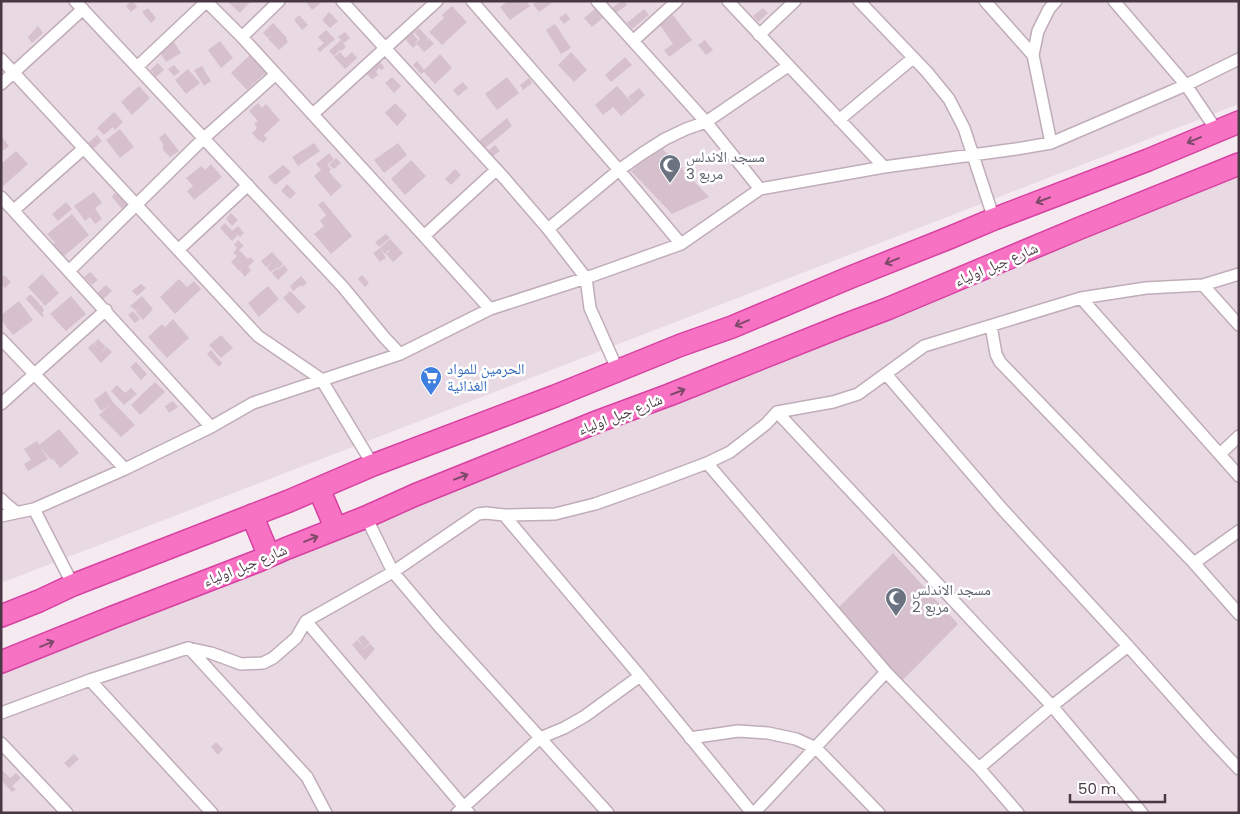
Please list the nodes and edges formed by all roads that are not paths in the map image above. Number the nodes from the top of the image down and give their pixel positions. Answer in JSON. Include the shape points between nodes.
{"nodes":[{"id":1,"x":206,"y":1,"type":"edge"},
{"id":2,"x":279,"y":1,"type":"edge"},
{"id":3,"x":342,"y":1,"type":"edge"},
{"id":4,"x":437,"y":1,"type":"edge"},
{"id":5,"x":472,"y":1,"type":"edge"},
{"id":6,"x":597,"y":1,"type":"edge"},
{"id":7,"x":677,"y":1,"type":"edge"},
{"id":8,"x":728,"y":1,"type":"edge"},
{"id":9,"x":795,"y":1,"type":"edge"},
{"id":10,"x":859,"y":1,"type":"edge"},
{"id":11,"x":985,"y":1,"type":"edge"},
{"id":12,"x":1056,"y":1,"type":"edge"},
{"id":13,"x":1114,"y":1,"type":"edge"},
{"id":14,"x":79,"y":5,"type":"edge"},
{"id":15,"x":759,"y":35,"type":"junction"},
{"id":16,"x":242,"y":37,"type":"junction"},
{"id":17,"x":634,"y":41,"type":"junction"},
{"id":18,"x":386,"y":48,"type":"junction"},
{"id":19,"x":1033,"y":55,"type":"junction"},
{"id":20,"x":913,"y":58,"type":"junction"},
{"id":21,"x":1,"y":59,"type":"edge"},
{"id":22,"x":1239,"y":59,"type":"edge"},
{"id":23,"x":788,"y":66,"type":"junction"},
{"id":24,"x":137,"y":67,"type":"junction"},
{"id":25,"x":14,"y":72,"type":"junction"},
{"id":26,"x":276,"y":74,"type":"junction"},
{"id":27,"x":1,"y":84,"type":"edge"},
{"id":28,"x":1186,"y":85,"type":"junction"},
{"id":29,"x":313,"y":114,"type":"junction"},
{"id":30,"x":839,"y":120,"type":"junction"},
{"id":31,"x":706,"y":122,"type":"junction"},
{"id":32,"x":1239,"y":122,"type":"edge"},
{"id":33,"x":1217,"y":130,"type":"junction"},
{"id":34,"x":204,"y":138,"type":"junction"},
{"id":35,"x":1051,"y":143,"type":"junction"},
{"id":36,"x":84,"y":148,"type":"junction"},
{"id":37,"x":974,"y":155,"type":"junction"},
{"id":38,"x":1239,"y":164,"type":"edge"},
{"id":39,"x":884,"y":167,"type":"junction"},
{"id":40,"x":496,"y":170,"type":"junction"},
{"id":41,"x":619,"y":170,"type":"junction"},
{"id":42,"x":248,"y":185,"type":"junction"},
{"id":43,"x":760,"y":189,"type":"junction"},
{"id":44,"x":1,"y":197,"type":"edge"},
{"id":45,"x":137,"y":204,"type":"junction"},
{"id":46,"x":14,"y":210,"type":"junction"},
{"id":47,"x":994,"y":219,"type":"junction"},
{"id":48,"x":548,"y":229,"type":"junction"},
{"id":49,"x":424,"y":236,"type":"junction"},
{"id":50,"x":681,"y":244,"type":"junction"},
{"id":51,"x":178,"y":250,"type":"junction"},
{"id":52,"x":69,"y":271,"type":"junction"},
{"id":53,"x":1239,"y":274,"type":"edge"},
{"id":54,"x":586,"y":278,"type":"junction"},
{"id":55,"x":1203,"y":285,"type":"junction"},
{"id":56,"x":1081,"y":298,"type":"junction"},
{"id":57,"x":490,"y":309,"type":"junction"},
{"id":58,"x":106,"y":310,"type":"junction"},
{"id":59,"x":1239,"y":325,"type":"edge"},
{"id":60,"x":992,"y":326,"type":"junction"},
{"id":61,"x":1,"y":339,"type":"edge"},
{"id":62,"x":400,"y":354,"type":"junction"},
{"id":63,"x":618,"y":371,"type":"junction"},
{"id":64,"x":34,"y":374,"type":"junction"},
{"id":65,"x":886,"y":374,"type":"junction"},
{"id":66,"x":321,"y":379,"type":"junction"},
{"id":67,"x":1,"y":404,"type":"edge"},
{"id":68,"x":777,"y":412,"type":"junction"},
{"id":69,"x":211,"y":427,"type":"junction"},
{"id":70,"x":1239,"y":436,"type":"edge"},
{"id":71,"x":1220,"y":454,"type":"junction"},
{"id":72,"x":707,"y":463,"type":"junction"},
{"id":73,"x":373,"y":466,"type":"junction"},
{"id":74,"x":125,"y":469,"type":"junction"},
{"id":75,"x":1239,"y":476,"type":"edge"},
{"id":76,"x":319,"y":489,"type":"junction"},
{"id":77,"x":1,"y":499,"type":"edge"},
{"id":78,"x":34,"y":509,"type":"junction"},
{"id":79,"x":6,"y":514,"type":"edge"},
{"id":80,"x":252,"y":515,"type":"junction"},
{"id":81,"x":504,"y":515,"type":"junction"},
{"id":82,"x":366,"y":517,"type":"junction"},
{"id":83,"x":336,"y":529,"type":"junction"},
{"id":84,"x":1239,"y":531,"type":"edge"},
{"id":85,"x":269,"y":556,"type":"junction"},
{"id":86,"x":1194,"y":563,"type":"junction"},
{"id":87,"x":393,"y":572,"type":"junction"},
{"id":88,"x":73,"y":585,"type":"junction"},
{"id":89,"x":1239,"y":614,"type":"edge"},
{"id":90,"x":1,"y":616,"type":"edge"},
{"id":91,"x":306,"y":621,"type":"junction"},
{"id":92,"x":1128,"y":646,"type":"junction"},
{"id":93,"x":188,"y":648,"type":"junction"},
{"id":94,"x":1,"y":662,"type":"edge"},
{"id":95,"x":886,"y":672,"type":"junction"},
{"id":96,"x":640,"y":676,"type":"junction"},
{"id":97,"x":90,"y":680,"type":"junction"},
{"id":98,"x":1052,"y":706,"type":"junction"},
{"id":99,"x":1,"y":713,"type":"edge"},
{"id":100,"x":540,"y":738,"type":"junction"},
{"id":101,"x":690,"y":738,"type":"junction"},
{"id":102,"x":1,"y":743,"type":"edge"},
{"id":103,"x":816,"y":748,"type":"junction"},
{"id":104,"x":979,"y":768,"type":"junction"},
{"id":105,"x":1239,"y":769,"type":"edge"},
{"id":106,"x":463,"y":811,"type":"edge"},
{"id":107,"x":67,"y":813,"type":"edge"},
{"id":108,"x":212,"y":813,"type":"edge"},
{"id":109,"x":326,"y":813,"type":"edge"},
{"id":110,"x":608,"y":813,"type":"edge"},
{"id":111,"x":753,"y":813,"type":"edge"},
{"id":112,"x":879,"y":813,"type":"edge"},
{"id":113,"x":1018,"y":813,"type":"edge"},
{"id":114,"x":1142,"y":813,"type":"edge"}],
"edges":[{"from":1,"to":16,"type":"street"},
{"from":1,"to":24,"type":"street"},
{"from":2,"to":16,"type":"street"},
{"from":3,"to":18,"type":"street"},
{"from":4,"to":18,"type":"street"},
{"from":5,"to":41,"type":"street"},
{"from":6,"to":17,"type":"street"},
{"from":7,"to":17,"type":"street"},
{"from":8,"to":15,"type":"street"},
{"from":9,"to":15,"type":"street"},
{"from":10,"to":20,"type":"street"},
{"from":11,"to":19,"type":"street"},
{"from":12,"to":19,"type":"street","via":[[1038,31]]},
{"from":13,"to":28,"type":"street"},
{"from":14,"to":24,"type":"street"},
{"from":14,"to":25,"type":"street"},
{"from":15,"to":23,"type":"street"},
{"from":16,"to":26,"type":"street"},
{"from":17,"to":31,"type":"street"},
{"from":18,"to":29,"type":"street"},
{"from":18,"to":40,"type":"street"},
{"from":19,"to":35,"type":"street"},
{"from":20,"to":30,"type":"street"},
{"from":20,"to":37,"type":"street","via":[[950,99]]},
{"from":21,"to":25,"type":"street"},
{"from":22,"to":28,"type":"street"},
{"from":23,"to":30,"type":"street"},
{"from":23,"to":31,"type":"street"},
{"from":24,"to":34,"type":"street"},
{"from":25,"to":27,"type":"street"},
{"from":25,"to":36,"type":"street"},
{"from":26,"to":29,"type":"street"},
{"from":26,"to":34,"type":"street"},
{"from":28,"to":33,"type":"street"},
{"from":28,"to":35,"type":"street"},
{"from":29,"to":49,"type":"street"},
{"from":30,"to":39,"type":"street"},
{"from":31,"to":41,"type":"street","via":[[665,139]]},
{"from":31,"to":43,"type":"street"},
{"from":32,"to":33,"type":"highway"},
{"from":33,"to":47,"type":"highway","one_way":true,"via":[[1134,166]]},
{"from":34,"to":42,"type":"street"},
{"from":34,"to":45,"type":"street"},
{"from":35,"to":37,"type":"street"},
{"from":36,"to":45,"type":"street"},
{"from":36,"to":46,"type":"street"},
{"from":37,"to":39,"type":"street"},
{"from":37,"to":47,"type":"street"},
{"from":82,"to":38,"type":"highway","name":"شارع جبل اولياء","one_way":true},
{"from":39,"to":43,"type":"street"},
{"from":40,"to":48,"type":"street"},
{"from":40,"to":49,"type":"street"},
{"from":41,"to":48,"type":"street"},
{"from":41,"to":50,"type":"street"},
{"from":42,"to":51,"type":"street"},
{"from":42,"to":62,"type":"street"},
{"from":43,"to":50,"type":"street"},
{"from":44,"to":46,"type":"street"},
{"from":45,"to":51,"type":"street"},
{"from":45,"to":52,"type":"street"},
{"from":46,"to":52,"type":"street"},
{"from":47,"to":63,"type":"highway","one_way":true},
{"from":48,"to":54,"type":"street"},
{"from":49,"to":57,"type":"street"},
{"from":50,"to":54,"type":"street"},
{"from":51,"to":66,"type":"street","via":[[258,336]]},
{"from":52,"to":58,"type":"street"},
{"from":53,"to":55,"type":"street"},
{"from":54,"to":57,"type":"street"},
{"from":54,"to":63,"type":"street","via":[[590,308]]},
{"from":55,"to":56,"type":"street","via":[[1146,288]]},
{"from":55,"to":59,"type":"street"},
{"from":56,"to":60,"type":"street"},
{"from":56,"to":71,"type":"street"},
{"from":57,"to":62,"type":"street"},
{"from":58,"to":64,"type":"street"},
{"from":58,"to":69,"type":"street"},
{"from":60,"to":65,"type":"street","via":[[924,346]]},
{"from":60,"to":86,"type":"street","via":[[1000,362]]},
{"from":61,"to":64,"type":"street"},
{"from":62,"to":66,"type":"street"},
{"from":63,"to":73,"type":"highway"},
{"from":64,"to":67,"type":"street"},
{"from":64,"to":74,"type":"street"},
{"from":65,"to":68,"type":"street","via":[[858,394]]},
{"from":65,"to":92,"type":"street","via":[[1004,511]]},
{"from":66,"to":69,"type":"street","via":[[252,403]]},
{"from":66,"to":73,"type":"street"},
{"from":68,"to":72,"type":"street","via":[[730,452]]},
{"from":68,"to":98,"type":"street"},
{"from":69,"to":74,"type":"street"},
{"from":70,"to":71,"type":"street"},
{"from":71,"to":75,"type":"street"},
{"from":72,"to":81,"type":"street","via":[[595,504],[555,514]]},
{"from":72,"to":95,"type":"street"},
{"from":73,"to":76,"type":"highway"},
{"from":74,"to":78,"type":"street"},
{"from":76,"to":80,"type":"highway"},
{"from":76,"to":83,"type":"highway"},
{"from":77,"to":79,"type":"street","via":[[6,504]]},
{"from":78,"to":79,"type":"street"},
{"from":78,"to":88,"type":"street"},
{"from":80,"to":85,"type":"highway"},
{"from":80,"to":88,"type":"highway"},
{"from":81,"to":87,"type":"street","via":[[478,514]]},
{"from":81,"to":96,"type":"street"},
{"from":82,"to":83,"type":"highway","name":"شارع جبل اولياء"},
{"from":82,"to":87,"type":"street"},
{"from":85,"to":83,"type":"highway","name":"شارع جبل اولياء","one_way":true},
{"from":84,"to":86,"type":"street"},
{"from":94,"to":85,"type":"highway","name":"شارع جبل اولياء","one_way":true},
{"from":86,"to":89,"type":"street"},
{"from":87,"to":91,"type":"street"},
{"from":87,"to":100,"type":"street"},
{"from":88,"to":90,"type":"highway"},
{"from":91,"to":93,"type":"street","via":[[284,650],[264,663],[241,664]]},
{"from":91,"to":106,"type":"street"},
{"from":92,"to":98,"type":"street"},
{"from":92,"to":105,"type":"street"},
{"from":93,"to":97,"type":"street"},
{"from":93,"to":109,"type":"street","via":[[307,777]]},
{"from":95,"to":103,"type":"street"},
{"from":95,"to":104,"type":"street"},
{"from":96,"to":100,"type":"street","via":[[585,716]]},
{"from":96,"to":101,"type":"street"},
{"from":97,"to":99,"type":"street"},
{"from":97,"to":108,"type":"street"},
{"from":98,"to":104,"type":"street"},
{"from":98,"to":114,"type":"street"},
{"from":100,"to":106,"type":"street"},
{"from":100,"to":110,"type":"street"},
{"from":101,"to":103,"type":"street","via":[[738,731],[768,733],[796,739]]},
{"from":101,"to":111,"type":"street"},
{"from":102,"to":107,"type":"street"},
{"from":103,"to":111,"type":"street"},
{"from":103,"to":112,"type":"street"},
{"from":104,"to":113,"type":"street"}]}
